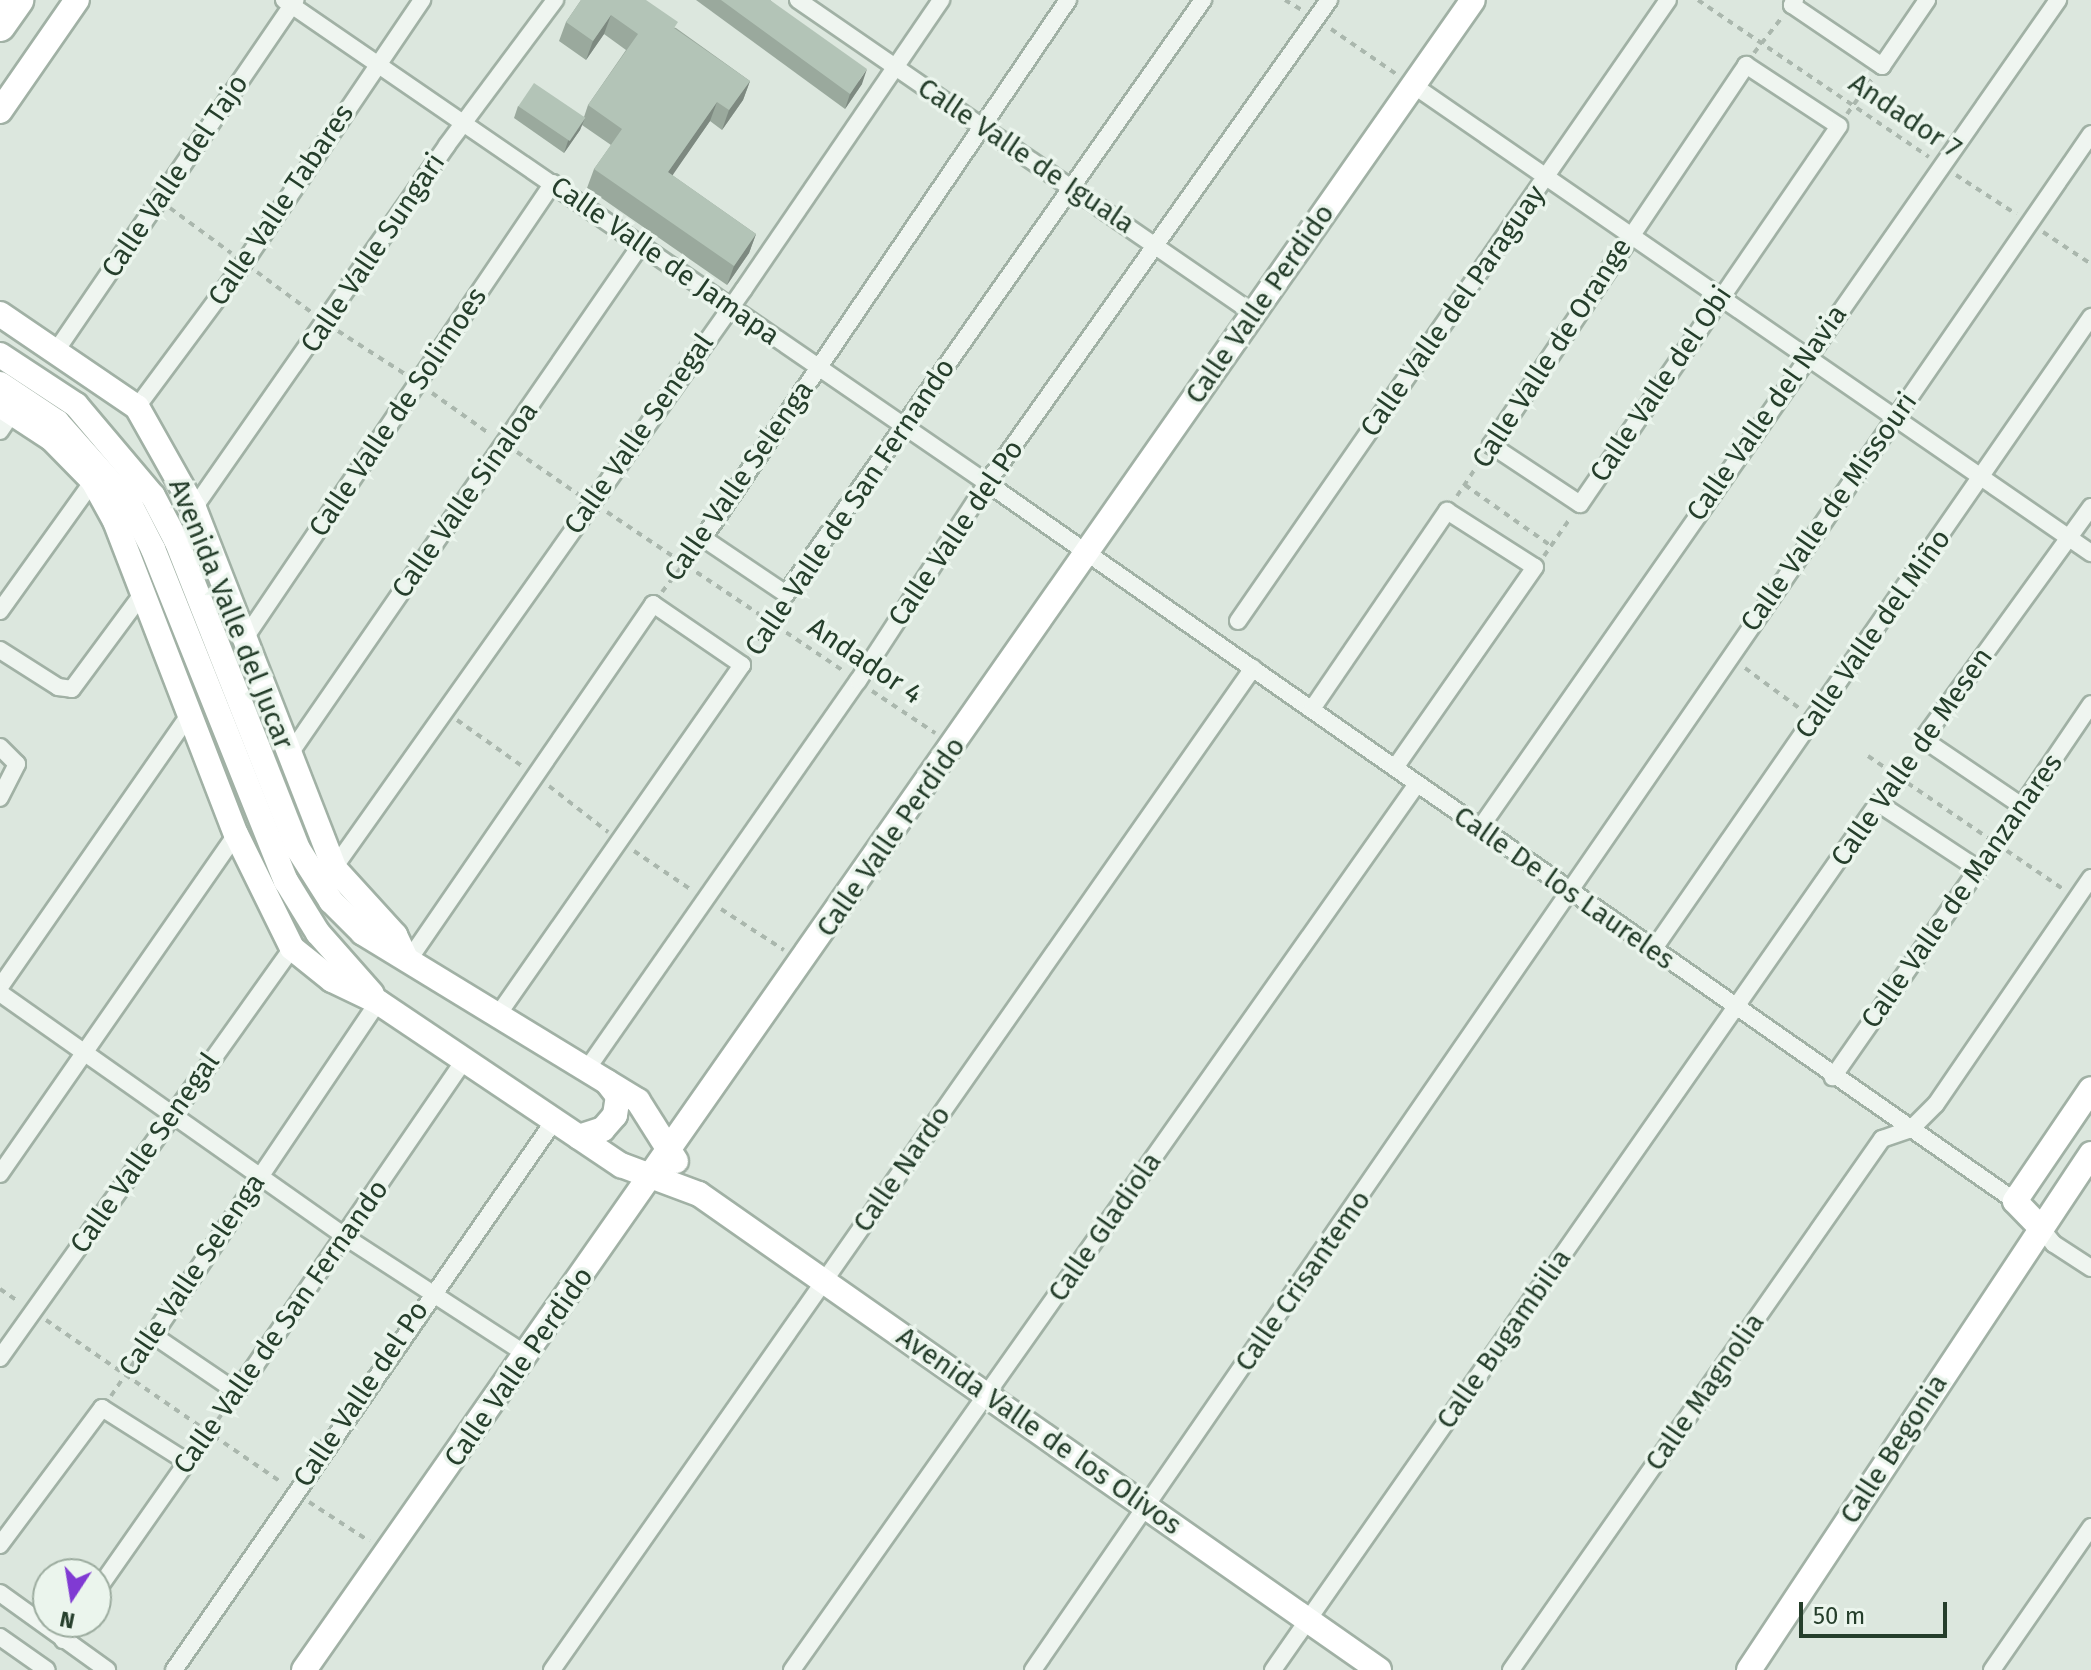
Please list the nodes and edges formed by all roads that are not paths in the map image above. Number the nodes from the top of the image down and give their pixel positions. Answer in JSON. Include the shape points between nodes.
{"nodes":[{"id":1,"x":18,"y":0,"type":"edge"},
{"id":2,"x":77,"y":0,"type":"edge"},
{"id":3,"x":422,"y":0,"type":"edge"},
{"id":4,"x":555,"y":0,"type":"edge"},
{"id":5,"x":941,"y":0,"type":"edge"},
{"id":6,"x":1068,"y":0,"type":"edge"},
{"id":7,"x":1203,"y":0,"type":"edge"},
{"id":8,"x":1329,"y":0,"type":"edge"},
{"id":9,"x":1473,"y":0,"type":"edge"},
{"id":10,"x":1668,"y":0,"type":"edge"},
{"id":11,"x":1927,"y":0,"type":"edge"},
{"id":12,"x":2058,"y":0,"type":"edge"},
{"id":13,"x":290,"y":2,"type":"edge"},
{"id":14,"x":807,"y":2,"type":"edge"},
{"id":15,"x":1794,"y":3,"type":"edge"},
{"id":16,"x":0,"y":26,"type":"edge"},
{"id":17,"x":377,"y":65,"type":"junction"},
{"id":18,"x":1746,"y":65,"type":"joint"},
{"id":19,"x":894,"y":67,"type":"junction"},
{"id":20,"x":1413,"y":85,"type":"junction"},
{"id":21,"x":0,"y":111,"type":"edge"},
{"id":22,"x":465,"y":125,"type":"junction"},
{"id":23,"x":983,"y":125,"type":"junction"},
{"id":24,"x":2091,"y":134,"type":"edge"},
{"id":25,"x":1544,"y":179,"type":"junction"},
{"id":26,"x":553,"y":183,"type":"junction"},
{"id":27,"x":1069,"y":186,"type":"junction"},
{"id":28,"x":1629,"y":235,"type":"junction"},
{"id":29,"x":1156,"y":245,"type":"junction"},
{"id":30,"x":640,"y":246,"type":"junction"},
{"id":31,"x":1719,"y":299,"type":"junction"},
{"id":32,"x":728,"y":306,"type":"junction"},
{"id":33,"x":0,"y":314,"type":"edge"},
{"id":34,"x":1254,"y":314,"type":"junction"},
{"id":35,"x":2091,"y":317,"type":"edge"},
{"id":36,"x":56,"y":351,"type":"junction"},
{"id":37,"x":0,"y":355,"type":"edge"},
{"id":38,"x":1804,"y":357,"type":"junction"},
{"id":39,"x":817,"y":367,"type":"junction"},
{"id":40,"x":0,"y":384,"type":"edge"},
{"id":41,"x":137,"y":407,"type":"junction"},
{"id":42,"x":4,"y":417,"type":"edge"},
{"id":43,"x":1894,"y":419,"type":"junction"},
{"id":44,"x":904,"y":427,"type":"junction"},
{"id":45,"x":1981,"y":480,"type":"junction"},
{"id":46,"x":93,"y":481,"type":"junction"},
{"id":47,"x":987,"y":483,"type":"junction"},
{"id":48,"x":1580,"y":504,"type":"joint"},
{"id":49,"x":2091,"y":507,"type":"edge"},
{"id":50,"x":194,"y":508,"type":"junction"},
{"id":51,"x":2069,"y":539,"type":"junction"},
{"id":52,"x":1085,"y":552,"type":"junction"},
{"id":53,"x":2091,"y":553,"type":"edge"},
{"id":54,"x":143,"y":593,"type":"junction"},
{"id":55,"x":786,"y":594,"type":"joint"},
{"id":56,"x":0,"y":611,"type":"edge"},
{"id":57,"x":1238,"y":621,"type":"dead end"},
{"id":58,"x":243,"y":641,"type":"junction"},
{"id":59,"x":0,"y":650,"type":"edge"},
{"id":60,"x":742,"y":665,"type":"joint"},
{"id":61,"x":1253,"y":668,"type":"junction"},
{"id":62,"x":2091,"y":704,"type":"edge"},
{"id":63,"x":1312,"y":709,"type":"junction"},
{"id":64,"x":190,"y":714,"type":"junction"},
{"id":65,"x":0,"y":747,"type":"edge"},
{"id":66,"x":289,"y":755,"type":"junction"},
{"id":67,"x":1395,"y":768,"type":"junction"},
{"id":68,"x":1417,"y":784,"type":"junction"},
{"id":69,"x":0,"y":798,"type":"edge"},
{"id":70,"x":1878,"y":803,"type":"joint"},
{"id":71,"x":2022,"y":806,"type":"joint"},
{"id":72,"x":1480,"y":828,"type":"junction"},
{"id":73,"x":236,"y":834,"type":"junction"},
{"id":74,"x":334,"y":868,"type":"junction"},
{"id":75,"x":2091,"y":878,"type":"edge"},
{"id":76,"x":1571,"y":892,"type":"junction"},
{"id":77,"x":292,"y":948,"type":"junction"},
{"id":78,"x":1653,"y":950,"type":"junction"},
{"id":79,"x":408,"y":961,"type":"junction"},
{"id":80,"x":0,"y":990,"type":"edge"},
{"id":81,"x":378,"y":1002,"type":"junction"},
{"id":82,"x":1735,"y":1008,"type":"junction"},
{"id":83,"x":498,"y":1015,"type":"junction"},
{"id":84,"x":86,"y":1053,"type":"junction"},
{"id":85,"x":464,"y":1060,"type":"junction"},
{"id":86,"x":597,"y":1076,"type":"junction"},
{"id":87,"x":1833,"y":1077,"type":"junction"},
{"id":88,"x":2091,"y":1089,"type":"edge"},
{"id":89,"x":172,"y":1114,"type":"junction"},
{"id":90,"x":554,"y":1121,"type":"junction"},
{"id":91,"x":1911,"y":1129,"type":"junction"},
{"id":92,"x":579,"y":1137,"type":"junction"},
{"id":93,"x":669,"y":1152,"type":"junction"},
{"id":94,"x":2091,"y":1154,"type":"edge"},
{"id":95,"x":0,"y":1174,"type":"edge"},
{"id":96,"x":259,"y":1174,"type":"junction"},
{"id":97,"x":653,"y":1176,"type":"junction"},
{"id":98,"x":699,"y":1194,"type":"junction"},
{"id":99,"x":2015,"y":1201,"type":"junction"},
{"id":100,"x":2040,"y":1227,"type":"junction"},
{"id":101,"x":344,"y":1236,"type":"junction"},
{"id":102,"x":2091,"y":1268,"type":"edge"},
{"id":103,"x":824,"y":1279,"type":"junction"},
{"id":104,"x":431,"y":1292,"type":"junction"},
{"id":105,"x":527,"y":1355,"type":"junction"},
{"id":106,"x":0,"y":1358,"type":"edge"},
{"id":107,"x":237,"y":1392,"type":"joint"},
{"id":108,"x":987,"y":1393,"type":"junction"},
{"id":109,"x":102,"y":1408,"type":"joint"},
{"id":110,"x":1147,"y":1507,"type":"junction"},
{"id":111,"x":2091,"y":1527,"type":"edge"},
{"id":112,"x":0,"y":1545,"type":"edge"},
{"id":113,"x":112,"y":1569,"type":"edge"},
{"id":114,"x":0,"y":1593,"type":"edge"},
{"id":115,"x":1307,"y":1621,"type":"junction"},
{"id":116,"x":0,"y":1637,"type":"edge"},
{"id":117,"x":63,"y":1640,"type":"joint"},
{"id":118,"x":47,"y":1670,"type":"edge"},
{"id":119,"x":107,"y":1670,"type":"edge"},
{"id":120,"x":174,"y":1670,"type":"edge"},
{"id":121,"x":304,"y":1670,"type":"edge"},
{"id":122,"x":552,"y":1670,"type":"edge"},
{"id":123,"x":792,"y":1670,"type":"edge"},
{"id":124,"x":1033,"y":1670,"type":"edge"},
{"id":125,"x":1273,"y":1670,"type":"edge"},
{"id":126,"x":1379,"y":1670,"type":"edge"},
{"id":127,"x":1511,"y":1670,"type":"edge"},
{"id":128,"x":1749,"y":1670,"type":"edge"},
{"id":129,"x":1992,"y":1670,"type":"edge"}],
"edges":[{"from":1,"to":16,"type":"highway"},
{"from":2,"to":21,"type":"main road"},
{"from":3,"to":17,"type":"street","name":"Calle Valle Tabares"},
{"from":4,"to":22,"type":"street","name":"Calle Valle Sungari"},
{"from":5,"to":19,"type":"street","name":"Calle Valle Senegal"},
{"from":6,"to":23,"type":"street","name":"Calle Valle Selenga"},
{"from":7,"to":27,"type":"street","name":"Calle Valle de San Fernando"},
{"from":8,"to":29,"type":"street","name":"Calle Valle del Po"},
{"from":9,"to":20,"type":"main road","name":"Calle Valle Perdido"},
{"from":10,"to":25,"type":"street","name":"Calle Valle del Paraguay"},
{"from":11,"to":15,"type":"street","via":[[1882,66]]},
{"from":12,"to":38,"type":"street","name":"Calle Valle del Navia"},
{"from":13,"to":17,"type":"street","name":"Calle Valle de Jamapa"},
{"from":13,"to":36,"type":"street","name":"Calle Valle del Tajo"},
{"from":14,"to":19,"type":"street","name":"Calle Valle de Iguala"},
{"from":17,"to":22,"type":"street","name":"Calle Valle de Jamapa"},
{"from":17,"to":41,"type":"street","name":"Calle Valle Tabares","via":[[244,263]]},
{"from":18,"to":28,"type":"street","name":"Calle Valle de Orange"},
{"from":18,"to":31,"type":"street","name":"Calle Valle del Obi","via":[[1839,126]]},
{"from":19,"to":23,"type":"street","name":"Calle Valle de Iguala"},
{"from":19,"to":32,"type":"street","name":"Calle Valle Senegal"},
{"from":20,"to":25,"type":"street"},
{"from":20,"to":34,"type":"main road","name":"Calle Valle Perdido"},
{"from":22,"to":26,"type":"street","name":"Calle Valle de Jamapa"},
{"from":22,"to":50,"type":"street","name":"Calle Valle Sungari"},
{"from":23,"to":27,"type":"street","name":"Calle Valle de Iguala"},
{"from":23,"to":39,"type":"street","name":"Calle Valle Selenga"},
{"from":24,"to":43,"type":"street","name":"Calle Valle de Missouri"},
{"from":25,"to":28,"type":"street"},
{"from":25,"to":57,"type":"street","name":"Calle Valle del Paraguay"},
{"from":26,"to":30,"type":"street","name":"Calle Valle de Jamapa"},
{"from":26,"to":58,"type":"street","name":"Calle Valle de Solimoes"},
{"from":27,"to":29,"type":"street","name":"Calle Valle de Iguala"},
{"from":27,"to":44,"type":"street","name":"Calle Valle de San Fernando"},
{"from":28,"to":31,"type":"street"},
{"from":28,"to":48,"type":"street","name":"Calle Valle de Orange","via":[[1491,445]]},
{"from":29,"to":34,"type":"street","name":"Calle Valle de Iguala"},
{"from":29,"to":47,"type":"street","name":"Calle Valle del Po"},
{"from":30,"to":32,"type":"street","name":"Calle Valle de Jamapa"},
{"from":30,"to":66,"type":"street","name":"Calle Valle Sinaloa"},
{"from":31,"to":38,"type":"street"},
{"from":31,"to":48,"type":"street","name":"Calle Valle del Obi"},
{"from":32,"to":39,"type":"street","name":"Calle Valle de Jamapa"},
{"from":32,"to":74,"type":"street","name":"Calle Valle Senegal"},
{"from":33,"to":36,"type":"main road","name":"Avenida Valle del Jucar"},
{"from":34,"to":52,"type":"main road","name":"Calle Valle Perdido"},
{"from":35,"to":45,"type":"street","name":"Calle Valle del Miño"},
{"from":36,"to":41,"type":"main road","name":"Avenida Valle del Jucar"},
{"from":37,"to":79,"type":"main road","name":"Avenida Valle del Jucar","via":[[76,405],[153,496],[177,542],[313,879],[363,933]]},
{"from":38,"to":43,"type":"street"},
{"from":38,"to":72,"type":"street","name":"Calle Valle del Navia"},
{"from":39,"to":44,"type":"street","name":"Calle Valle de Jamapa"},
{"from":39,"to":55,"type":"street","name":"Calle Valle Selenga","via":[[703,538]]},
{"from":40,"to":81,"type":"main road","name":"Avenida Valle del Jucar","via":[[57,422],[130,504],[153,549],[286,881],[318,933]]},
{"from":41,"to":50,"type":"main road","name":"Avenida Valle del Jucar"},
{"from":42,"to":46,"type":"main road","name":"Avenida Valle del Jucar","via":[[52,439]]},
{"from":43,"to":45,"type":"street"},
{"from":43,"to":76,"type":"street","name":"Calle Valle de Missouri"},
{"from":44,"to":47,"type":"street","name":"Calle Valle de Jamapa"},
{"from":44,"to":55,"type":"street","name":"Calle Valle de San Fernando"},
{"from":45,"to":51,"type":"street"},
{"from":45,"to":78,"type":"street","name":"Calle Valle del Miño"},
{"from":46,"to":54,"type":"main road","name":"Avenida Valle del Jucar"},
{"from":46,"to":56,"type":"street"},
{"from":47,"to":52,"type":"street","name":"Calle Valle de Jamapa"},
{"from":47,"to":86,"type":"street","name":"Calle Valle del Po"},
{"from":49,"to":51,"type":"street","name":"Calle Valle de Mesen"},
{"from":50,"to":58,"type":"main road","name":"Avenida Valle del Jucar"},
{"from":51,"to":53,"type":"street"},
{"from":51,"to":71,"type":"street","name":"Calle Valle de Mesen","via":[[1923,739]]},
{"from":52,"to":61,"type":"street","name":"Calle De los Laureles"},
{"from":52,"to":93,"type":"main road","name":"Calle Valle Perdido"},
{"from":54,"to":59,"type":"street","via":[[72,689],[58,687]]},
{"from":54,"to":64,"type":"main road","name":"Avenida Valle del Jucar"},
{"from":58,"to":66,"type":"main road","name":"Avenida Valle del Jucar"},
{"from":60,"to":79,"type":"street","name":"Calle Valle Selenga","via":[[653,604]]},
{"from":60,"to":83,"type":"street","name":"Calle Valle de San Fernando"},
{"from":61,"to":63,"type":"street","name":"Calle De los Laureles"},
{"from":61,"to":103,"type":"street","name":"Calle Nardo"},
{"from":62,"to":71,"type":"street","name":"Calle Valle de Manzanares"},
{"from":63,"to":67,"type":"street","name":"Calle De los Laureles"},
{"from":63,"to":67,"type":"street","via":[[1447,511],[1535,567]]},
{"from":64,"to":73,"type":"main road","name":"Avenida Valle del Jucar"},
{"from":64,"to":80,"type":"street"},
{"from":65,"to":69,"type":"street","via":[[17,764]]},
{"from":66,"to":74,"type":"main road","name":"Avenida Valle del Jucar"},
{"from":67,"to":68,"type":"street","name":"Calle De los Laureles"},
{"from":68,"to":72,"type":"street","name":"Calle De los Laureles"},
{"from":68,"to":108,"type":"street","name":"Calle Gladiola"},
{"from":70,"to":82,"type":"street","name":"Calle Valle de Mesen"},
{"from":70,"to":87,"type":"street","name":"Calle Valle de Manzanares","via":[[1978,869]]},
{"from":72,"to":76,"type":"street","name":"Calle De los Laureles"},
{"from":73,"to":77,"type":"main road","name":"Avenida Valle del Jucar"},
{"from":73,"to":84,"type":"street"},
{"from":74,"to":79,"type":"main road","name":"Avenida Valle del Jucar","via":[[395,935]]},
{"from":75,"to":91,"type":"street","name":"Calle Magnolia","via":[[1936,1104]]},
{"from":76,"to":78,"type":"street","name":"Calle De los Laureles"},
{"from":76,"to":110,"type":"street","name":"Calle Crisantemo"},
{"from":77,"to":81,"type":"main road","name":"Avenida Valle del Jucar","via":[[332,980]]},
{"from":77,"to":89,"type":"street","name":"Calle Valle Senegal"},
{"from":78,"to":82,"type":"street","name":"Calle De los Laureles"},
{"from":79,"to":83,"type":"main road","name":"Avenida Valle del Jucar"},
{"from":80,"to":84,"type":"street"},
{"from":81,"to":85,"type":"main road","name":"Avenida Valle del Jucar"},
{"from":81,"to":96,"type":"street","name":"Calle Valle Selenga"},
{"from":82,"to":87,"type":"street","name":"Calle De los Laureles"},
{"from":82,"to":115,"type":"street","name":"Calle Bugambilia"},
{"from":83,"to":86,"type":"main road","name":"Avenida Valle del Jucar"},
{"from":84,"to":89,"type":"street"},
{"from":84,"to":95,"type":"street"},
{"from":85,"to":90,"type":"main road","name":"Avenida Valle del Jucar"},
{"from":85,"to":101,"type":"street","name":"Calle Valle de San Fernando"},
{"from":86,"to":92,"type":"main road","via":[[618,1096],[615,1115],[603,1129]]},
{"from":86,"to":93,"type":"main road","name":"Avenida Valle del Jucar","via":[[653,1118]]},
{"from":87,"to":91,"type":"street","name":"Calle De los Laureles"},
{"from":88,"to":99,"type":"main road"},
{"from":89,"to":96,"type":"street"},
{"from":89,"to":106,"type":"street","name":"Calle Valle Senegal"},
{"from":90,"to":92,"type":"main road","name":"Avenida Valle del Jucar"},
{"from":90,"to":104,"type":"street","name":"Calle Valle del Po"},
{"from":91,"to":99,"type":"street","name":"Calle De los Laureles"},
{"from":91,"to":127,"type":"street","name":"Calle Magnolia","via":[[1882,1139]]},
{"from":92,"to":97,"type":"main road","name":"Avenida Valle del Jucar","via":[[621,1165]]},
{"from":93,"to":97,"type":"main road","name":"Calle Valle Perdido"},
{"from":93,"to":98,"type":"main road","name":"Avenida Valle de los Olivos"},
{"from":94,"to":100,"type":"main road","name":"Calle Begonia"},
{"from":96,"to":101,"type":"street"},
{"from":96,"to":107,"type":"street","name":"Calle Valle Selenga","via":[[153,1335]]},
{"from":97,"to":98,"type":"main road","name":"Avenida Valle de los Olivos"},
{"from":97,"to":105,"type":"main road","name":"Calle Valle Perdido"},
{"from":98,"to":103,"type":"main road","name":"Avenida Valle de los Olivos"},
{"from":99,"to":100,"type":"main road","name":"Calle De los Laureles"},
{"from":100,"to":102,"type":"street","via":[[2054,1244]]},
{"from":100,"to":128,"type":"main road","name":"Calle Begonia"},
{"from":101,"to":104,"type":"street"},
{"from":101,"to":107,"type":"street","name":"Calle Valle de San Fernando"},
{"from":103,"to":108,"type":"main road","name":"Avenida Valle de los Olivos"},
{"from":103,"to":122,"type":"street","name":"Calle Nardo"},
{"from":104,"to":105,"type":"street"},
{"from":104,"to":120,"type":"street","name":"Calle Valle del Po"},
{"from":105,"to":121,"type":"main road","name":"Calle Valle Perdido"},
{"from":108,"to":110,"type":"main road","name":"Avenida Valle de los Olivos"},
{"from":108,"to":123,"type":"street","name":"Calle Gladiola"},
{"from":109,"to":112,"type":"street","name":"Calle Valle Selenga"},
{"from":109,"to":113,"type":"street","name":"Calle Valle de San Fernando","via":[[187,1462]]},
{"from":110,"to":115,"type":"main road","name":"Avenida Valle de los Olivos"},
{"from":110,"to":124,"type":"street","name":"Calle Crisantemo"},
{"from":111,"to":129,"type":"street"},
{"from":114,"to":117,"type":"street"},
{"from":115,"to":125,"type":"street","name":"Calle Bugambilia"},
{"from":115,"to":126,"type":"main road","name":"Avenida Valle de los Olivos"},
{"from":116,"to":118,"type":"street"},
{"from":117,"to":119,"type":"street"}]}
